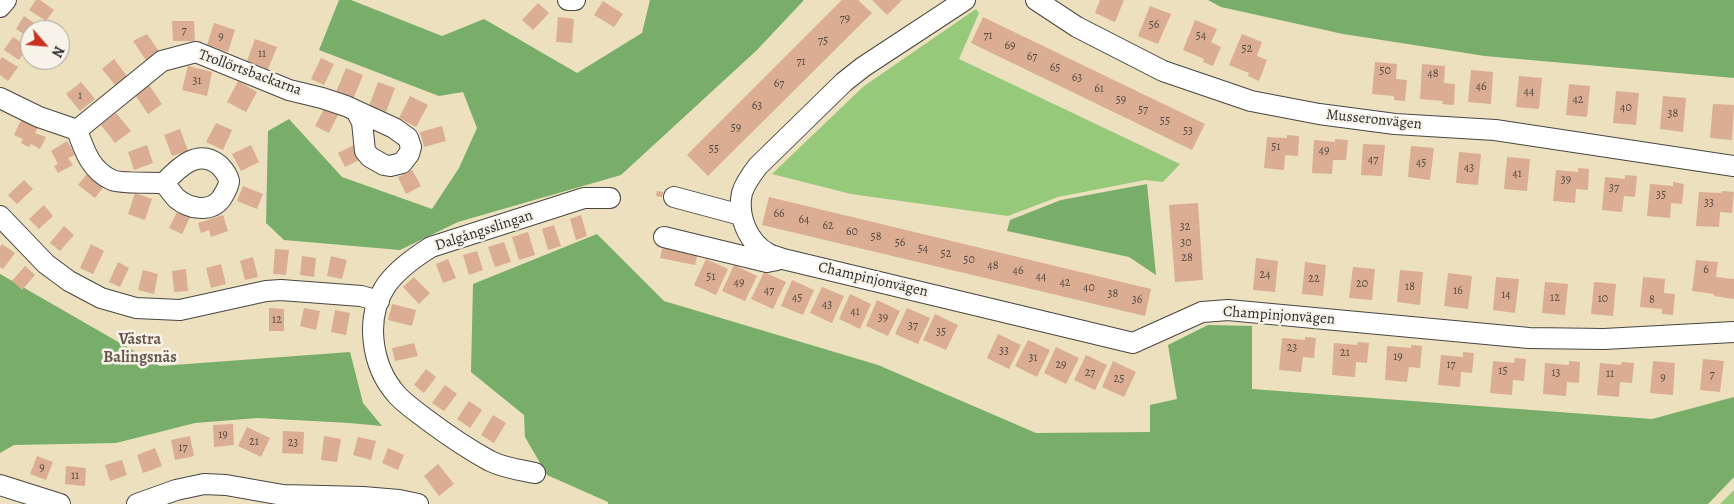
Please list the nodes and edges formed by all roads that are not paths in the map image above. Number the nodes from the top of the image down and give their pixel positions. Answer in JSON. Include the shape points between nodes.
{"nodes":[{"id":1,"x":6,"y":0,"type":"edge"},
{"id":2,"x":568,"y":0,"type":"edge"},
{"id":3,"x":575,"y":0,"type":"edge"},
{"id":4,"x":965,"y":0,"type":"edge"},
{"id":5,"x":1036,"y":0,"type":"edge"},
{"id":6,"x":0,"y":7,"type":"edge"},
{"id":7,"x":0,"y":98,"type":"edge"},
{"id":8,"x":356,"y":111,"type":"dead end"},
{"id":9,"x":77,"y":130,"type":"junction"},
{"id":10,"x":1734,"y":166,"type":"edge"},
{"id":11,"x":164,"y":183,"type":"dead end"},
{"id":12,"x":610,"y":198,"type":"dead end"},
{"id":13,"x":674,"y":198,"type":"dead end"},
{"id":14,"x":741,"y":215,"type":"junction"},
{"id":15,"x":0,"y":216,"type":"edge"},
{"id":16,"x":664,"y":237,"type":"dead end"},
{"id":17,"x":783,"y":259,"type":"junction"},
{"id":18,"x":379,"y":301,"type":"junction"},
{"id":19,"x":1734,"y":332,"type":"edge"},
{"id":20,"x":535,"y":473,"type":"dead end"},
{"id":21,"x":0,"y":485,"type":"edge"},
{"id":22,"x":60,"y":504,"type":"edge"},
{"id":23,"x":137,"y":504,"type":"edge"},
{"id":24,"x":418,"y":504,"type":"edge"}],
"edges":[{"from":1,"to":6,"type":"street"},
{"from":2,"to":3,"type":"street"},
{"from":4,"to":14,"type":"street","via":[[863,67],[825,101],[748,179]]},
{"from":5,"to":10,"type":"street","name":"Musseronvägen","via":[[1077,27],[1163,71],[1251,101],[1319,114],[1395,124],[1495,130]]},
{"from":7,"to":9,"type":"street","via":[[39,117]]},
{"from":8,"to":9,"type":"street","name":"Trollörtsbackarna","via":[[289,90],[196,52],[162,61]]},
{"from":9,"to":11,"type":"street","via":[[94,168],[113,181]]},
{"from":12,"to":18,"type":"street","name":"Dalgångsslingan","via":[[584,198],[431,247],[411,260],[387,284]]},
{"from":13,"to":14,"type":"street"},
{"from":14,"to":17,"type":"street","name":"Champinjonvägen","via":[[758,246]]},
{"from":15,"to":18,"type":"street","via":[[46,264],[69,281],[101,298],[136,308],[180,310],[266,290],[361,296]]},
{"from":16,"to":17,"type":"street","via":[[767,262]]},
{"from":17,"to":19,"type":"street","name":"Champinjonvägen","via":[[1133,343],[1202,312],[1228,310],[1529,338],[1604,339]]},
{"from":18,"to":20,"type":"street","name":"Dalgångsslingan","via":[[373,332],[376,358],[397,395],[446,433],[490,461]]},
{"from":21,"to":22,"type":"street"},
{"from":23,"to":24,"type":"street","via":[[204,484],[283,495],[363,497]]}]}
